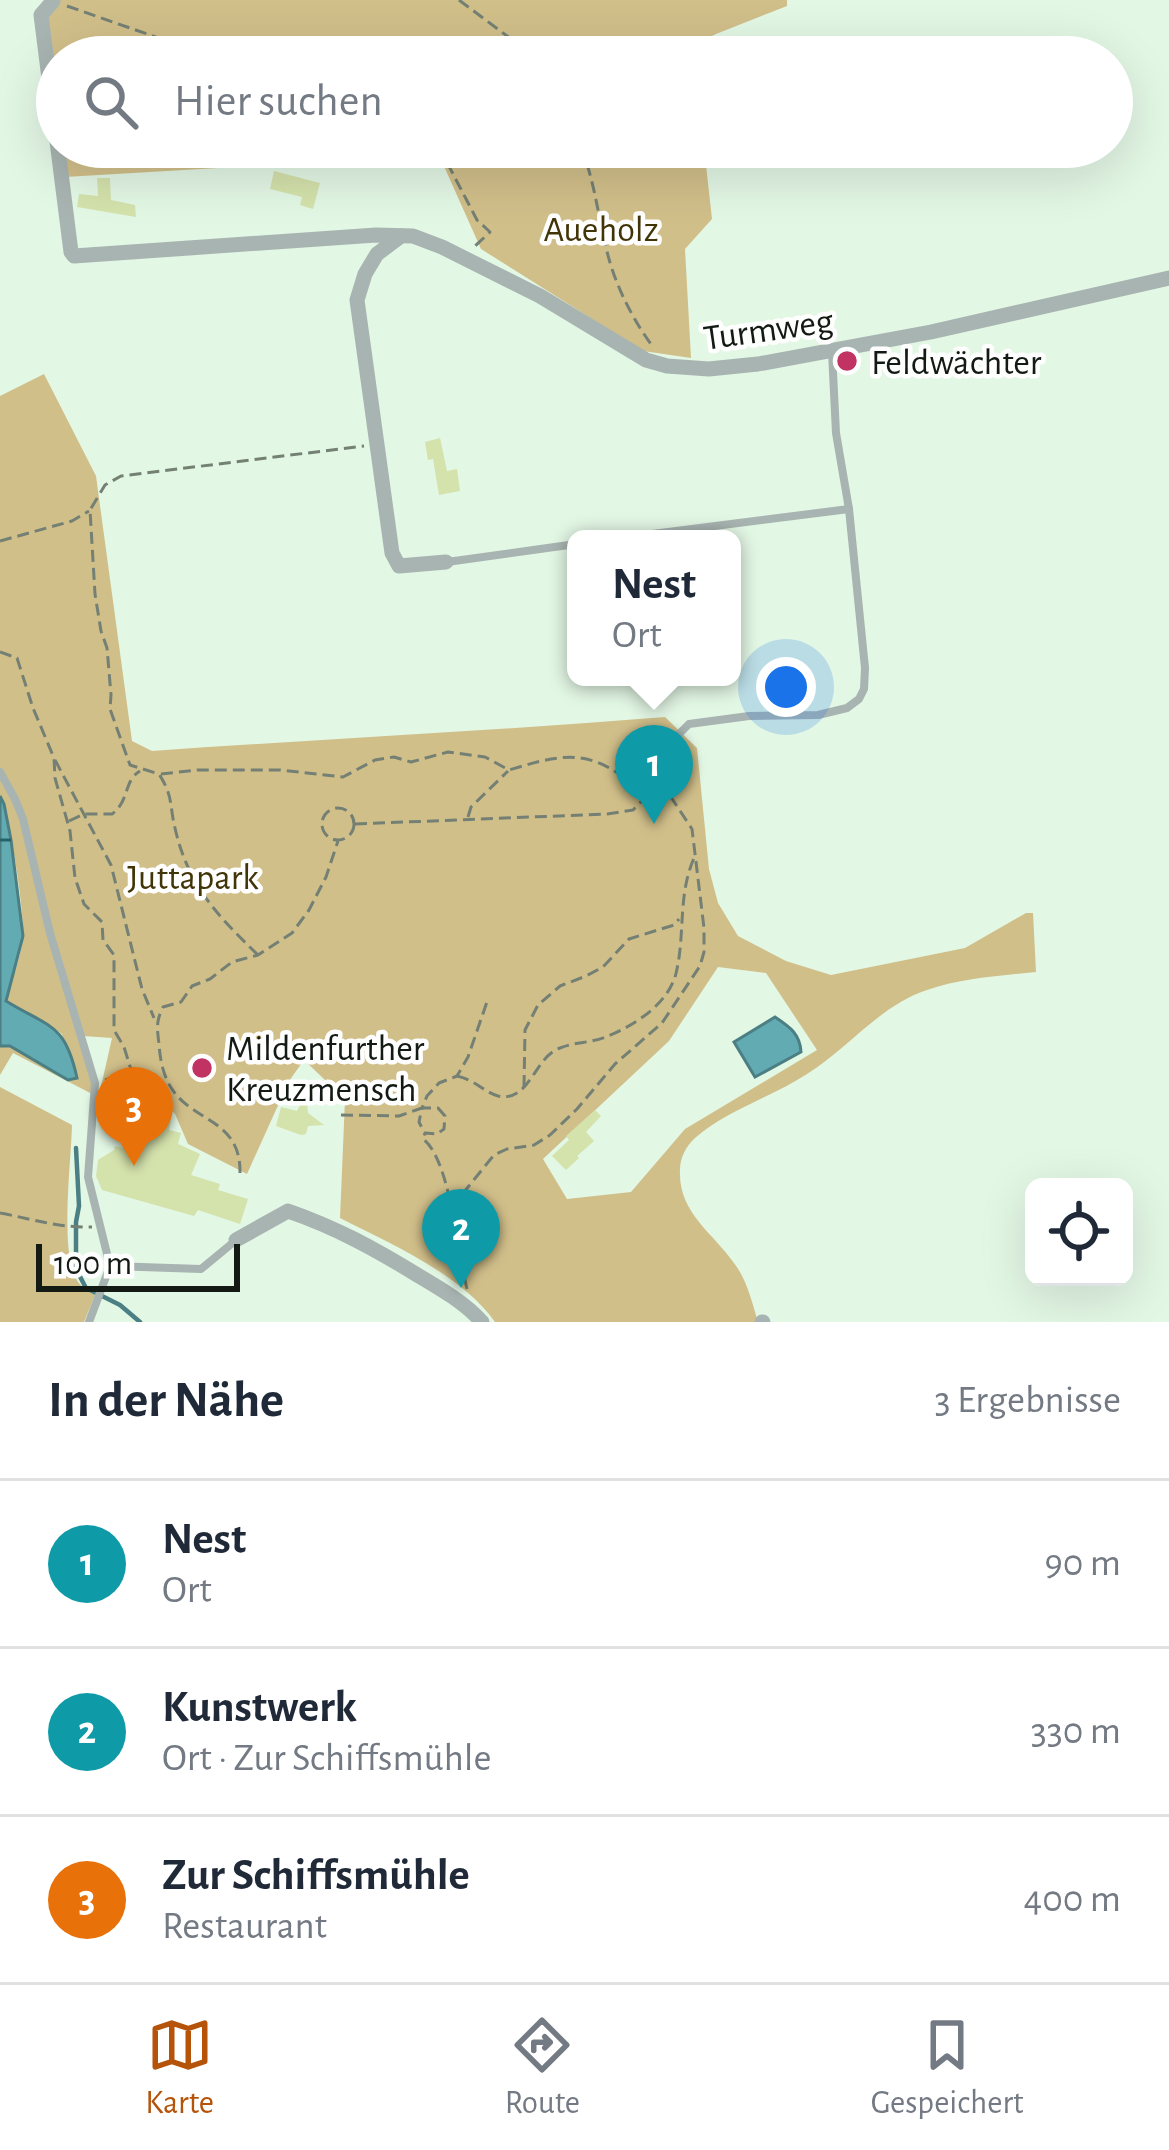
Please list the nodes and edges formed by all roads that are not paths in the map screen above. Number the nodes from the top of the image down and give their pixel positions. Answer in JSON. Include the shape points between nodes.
{"nodes":[{"id":1,"x":53,"y":1,"type":"edge"},
{"id":2,"x":44,"y":36,"type":"edge"},
{"id":3,"x":60,"y":168,"type":"edge"},
{"id":4,"x":400,"y":236,"type":"junction"},
{"id":5,"x":1169,"y":278,"type":"edge"},
{"id":6,"x":832,"y":351,"type":"junction"},
{"id":7,"x":849,"y":509,"type":"junction"},
{"id":8,"x":684,"y":530,"type":"edge"},
{"id":9,"x":567,"y":545,"type":"edge"},
{"id":10,"x":446,"y":562,"type":"joint"},
{"id":11,"x":0,"y":772,"type":"edge"},
{"id":12,"x":661,"y":781,"type":"road end"},
{"id":13,"x":236,"y":1240,"type":"joint"},
{"id":14,"x":110,"y":1266,"type":"junction"},
{"id":15,"x":477,"y":1317,"type":"edge"},
{"id":16,"x":89,"y":1322,"type":"edge"}],
"edges":[{"from":1,"to":2,"type":"street","name":"Turmweg","via":[[41,14]]},
{"from":3,"to":4,"type":"street","name":"Turmweg","via":[[74,256]]},
{"from":4,"to":6,"type":"street","name":"Turmweg","via":[[465,259],[667,366],[709,369]]},
{"from":4,"to":10,"type":"street","via":[[377,254],[357,300],[364,366],[392,553],[399,566]]},
{"from":5,"to":6,"type":"street","name":"Turmweg"},
{"from":6,"to":7,"type":"lane"},
{"from":7,"to":8,"type":"lane"},
{"from":7,"to":12,"type":"lane","via":[[866,668],[859,699],[818,715],[688,724],[663,750]]},
{"from":9,"to":10,"type":"lane"},
{"from":11,"to":14,"type":"lane","via":[[28,836],[95,1083],[88,1177]]},
{"from":13,"to":14,"type":"lane","via":[[201,1269]]},
{"from":13,"to":15,"type":"street","via":[[289,1211],[357,1238]]},
{"from":14,"to":16,"type":"lane"}]}
